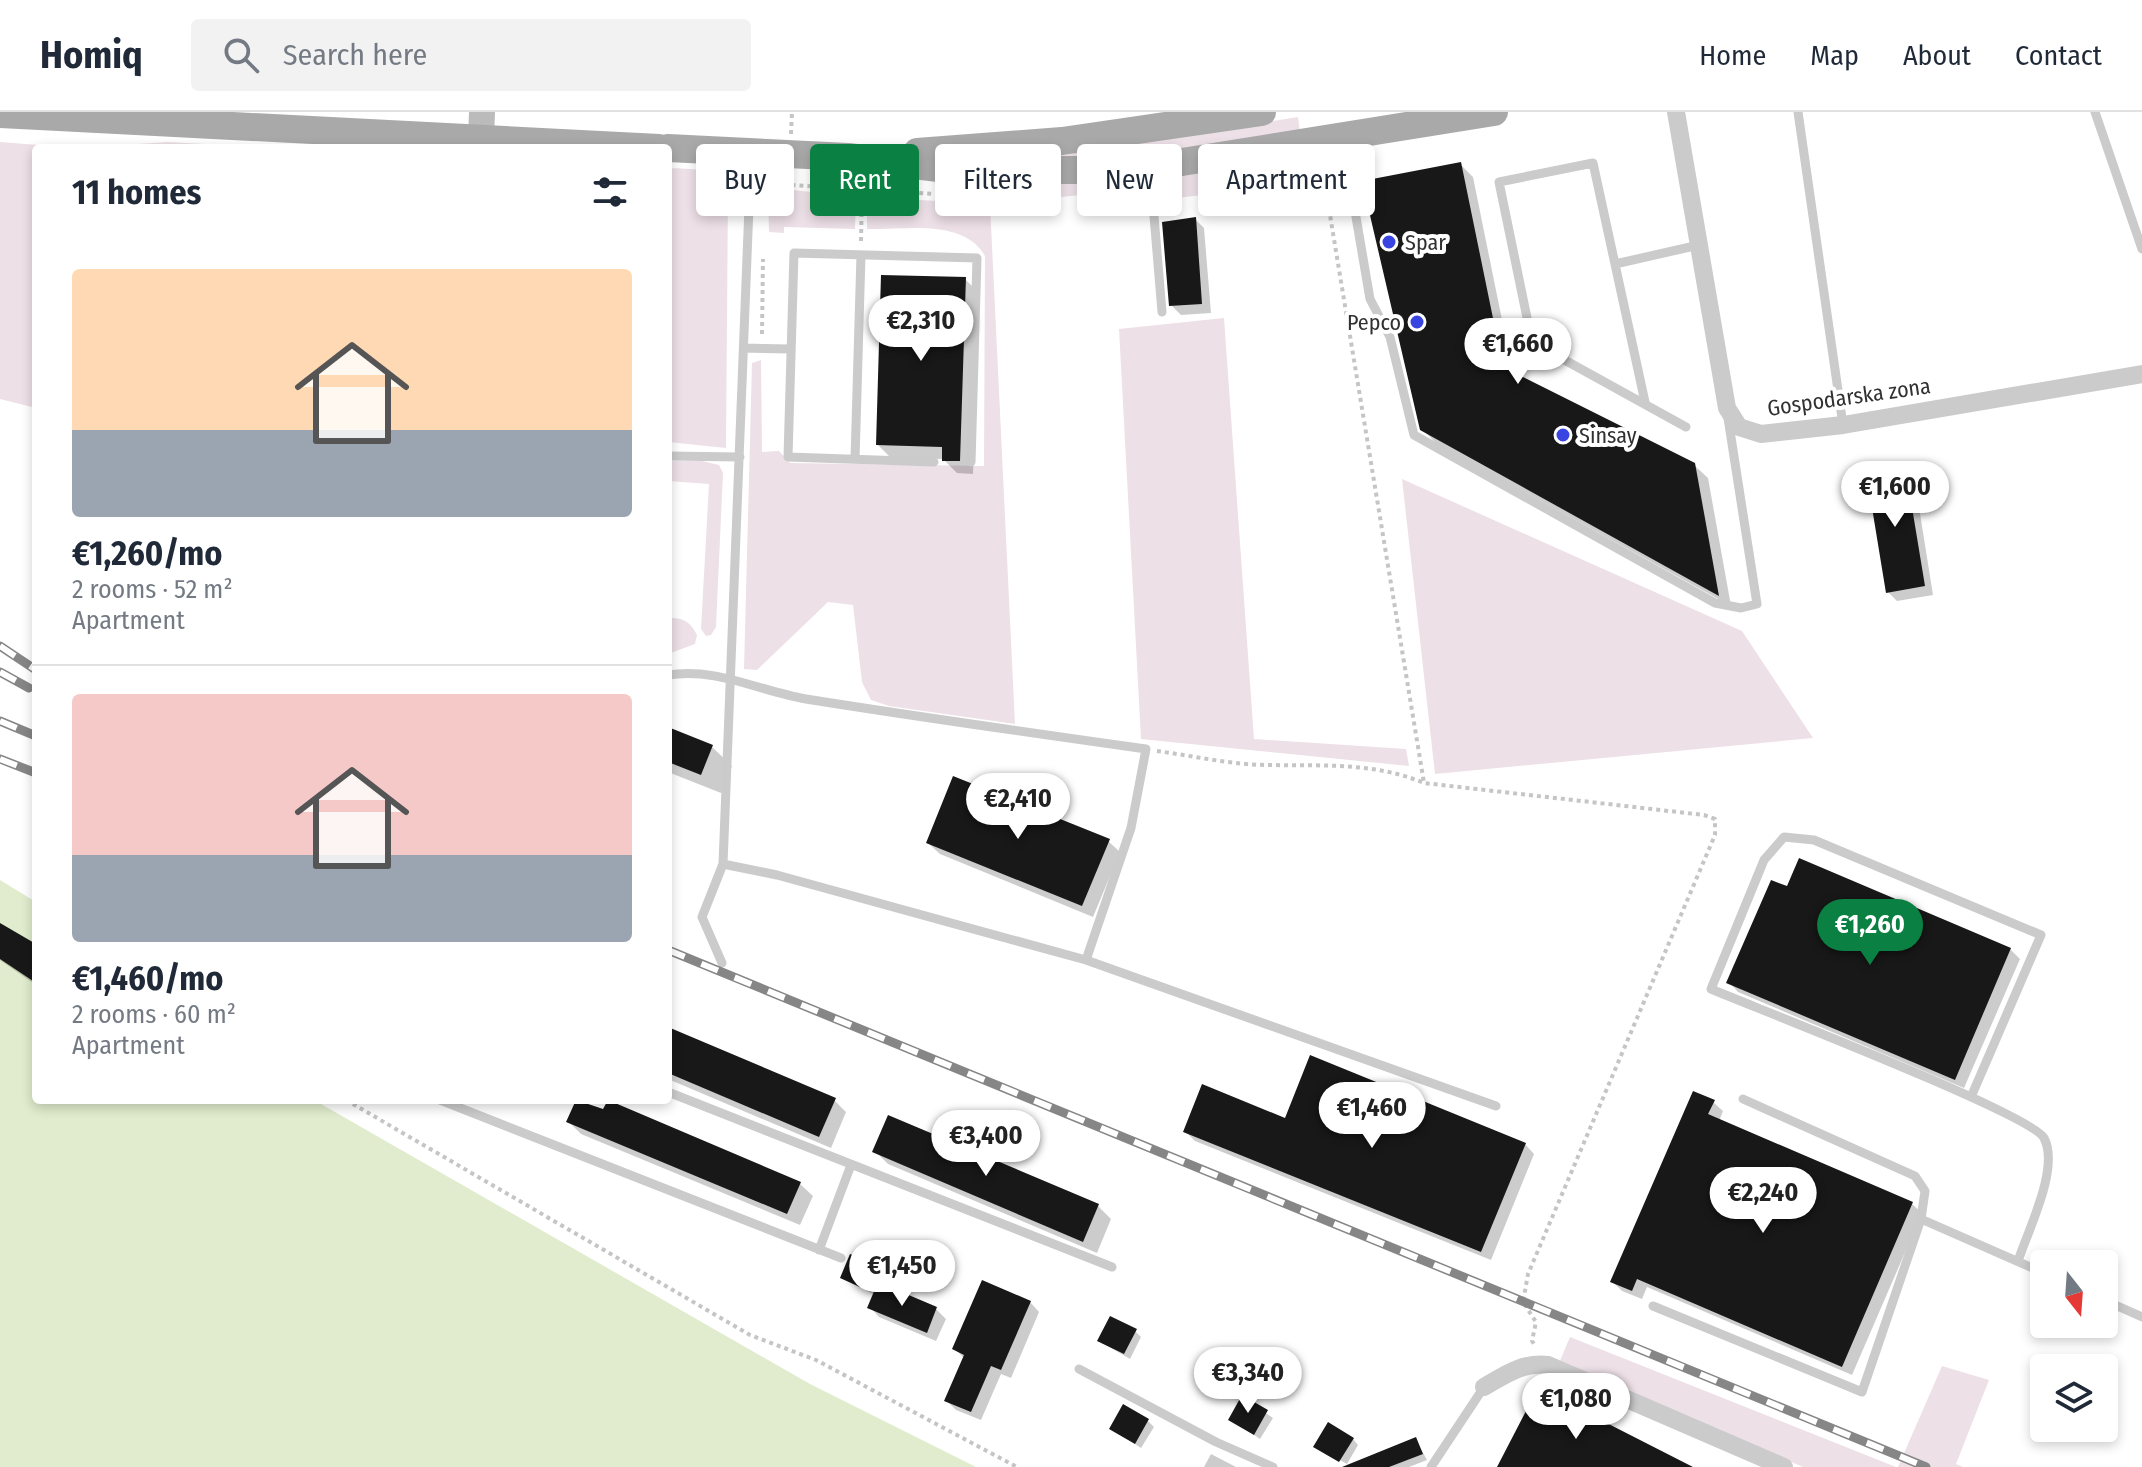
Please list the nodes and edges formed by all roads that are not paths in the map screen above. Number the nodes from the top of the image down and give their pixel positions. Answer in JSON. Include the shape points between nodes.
{"nodes":[{"id":1,"x":1262,"y":112,"type":"edge"},
{"id":2,"x":1494,"y":112,"type":"edge"},
{"id":3,"x":1676,"y":112,"type":"edge"},
{"id":4,"x":1798,"y":112,"type":"edge"},
{"id":5,"x":2095,"y":112,"type":"edge"},
{"id":6,"x":0,"y":114,"type":"edge"},
{"id":7,"x":481,"y":126,"type":"edge"},
{"id":8,"x":1342,"y":137,"type":"junction"},
{"id":9,"x":627,"y":144,"type":"edge"},
{"id":10,"x":672,"y":148,"type":"edge"},
{"id":11,"x":696,"y":150,"type":"edge"},
{"id":12,"x":919,"y":152,"type":"edge"},
{"id":13,"x":1182,"y":161,"type":"edge"},
{"id":14,"x":919,"y":165,"type":"edge"},
{"id":15,"x":1077,"y":168,"type":"edge"},
{"id":16,"x":749,"y":216,"type":"edge"},
{"id":17,"x":1154,"y":216,"type":"edge"},
{"id":18,"x":1699,"y":245,"type":"junction"},
{"id":19,"x":2142,"y":249,"type":"edge"},
{"id":20,"x":861,"y":255,"type":"junction"},
{"id":21,"x":1615,"y":264,"type":"junction"},
{"id":22,"x":1162,"y":312,"type":"dead end"},
{"id":23,"x":744,"y":348,"type":"junction"},
{"id":24,"x":791,"y":349,"type":"junction"},
{"id":25,"x":2142,"y":374,"type":"edge"},
{"id":26,"x":1645,"y":402,"type":"junction"},
{"id":27,"x":1727,"y":408,"type":"junction"},
{"id":28,"x":1843,"y":425,"type":"junction"},
{"id":29,"x":1686,"y":427,"type":"dead end"},
{"id":30,"x":672,"y":456,"type":"edge"},
{"id":31,"x":740,"y":457,"type":"junction"},
{"id":32,"x":855,"y":459,"type":"junction"},
{"id":33,"x":934,"y":462,"type":"dead end"},
{"id":34,"x":971,"y":462,"type":"dead end"},
{"id":35,"x":672,"y":674,"type":"edge"},
{"id":36,"x":729,"y":678,"type":"junction"},
{"id":37,"x":723,"y":864,"type":"junction"},
{"id":38,"x":1086,"y":960,"type":"junction"},
{"id":39,"x":722,"y":963,"type":"dead end"},
{"id":40,"x":672,"y":1094,"type":"edge"},
{"id":41,"x":1971,"y":1097,"type":"junction"},
{"id":42,"x":1743,"y":1099,"type":"dead end"},
{"id":43,"x":450,"y":1104,"type":"edge"},
{"id":44,"x":1496,"y":1106,"type":"dead end"},
{"id":45,"x":851,"y":1165,"type":"junction"},
{"id":46,"x":1921,"y":1219,"type":"junction"},
{"id":47,"x":819,"y":1250,"type":"junction"},
{"id":48,"x":841,"y":1258,"type":"dead end"},
{"id":49,"x":2018,"y":1261,"type":"junction"},
{"id":50,"x":1112,"y":1267,"type":"dead end"},
{"id":51,"x":2030,"y":1267,"type":"edge"},
{"id":52,"x":1653,"y":1306,"type":"dead end"},
{"id":53,"x":2118,"y":1306,"type":"edge"},
{"id":54,"x":2142,"y":1317,"type":"edge"},
{"id":55,"x":1079,"y":1369,"type":"dead end"},
{"id":56,"x":1484,"y":1387,"type":"joint"},
{"id":57,"x":1273,"y":1467,"type":"edge"},
{"id":58,"x":1431,"y":1467,"type":"edge"},
{"id":59,"x":1784,"y":1467,"type":"edge"}],
"edges":[{"from":1,"to":12,"type":"main road","via":[[1062,141]]},
{"from":2,"to":8,"type":"main road"},
{"from":3,"to":18,"type":"street"},
{"from":4,"to":28,"type":"lane"},
{"from":5,"to":19,"type":"lane"},
{"from":6,"to":7,"type":"main road"},
{"from":7,"to":9,"type":"main road"},
{"from":8,"to":13,"type":"main road"},
{"from":8,"to":27,"type":"lane","via":[[1370,299],[1390,337],[1414,435],[1715,603],[1741,608],[1757,604]]},
{"from":10,"to":11,"type":"main road"},
{"from":14,"to":15,"type":"main road","via":[[989,172]]},
{"from":16,"to":23,"type":"lane"},
{"from":17,"to":22,"type":"lane"},
{"from":18,"to":21,"type":"lane"},
{"from":18,"to":27,"type":"street"},
{"from":20,"to":24,"type":"lane","via":[[794,253]]},
{"from":20,"to":32,"type":"lane"},
{"from":20,"to":34,"type":"lane","via":[[977,258]]},
{"from":21,"to":26,"type":"lane"},
{"from":21,"to":26,"type":"lane","via":[[1593,163],[1499,182],[1532,342]]},
{"from":23,"to":24,"type":"lane"},
{"from":23,"to":31,"type":"lane"},
{"from":24,"to":32,"type":"lane","via":[[788,457]]},
{"from":25,"to":28,"type":"street","name":"Gospodarska zona"},
{"from":26,"to":29,"type":"lane"},
{"from":27,"to":28,"type":"street","name":"Gospodarska zona","via":[[1739,427],[1761,434]]},
{"from":30,"to":31,"type":"lane"},
{"from":31,"to":36,"type":"lane"},
{"from":32,"to":33,"type":"lane"},
{"from":35,"to":36,"type":"lane"},
{"from":36,"to":37,"type":"lane"},
{"from":36,"to":38,"type":"lane","via":[[801,698],[1146,749],[1131,828]]},
{"from":37,"to":38,"type":"lane"},
{"from":37,"to":39,"type":"lane","via":[[702,917]]},
{"from":38,"to":44,"type":"lane"},
{"from":40,"to":45,"type":"lane"},
{"from":41,"to":41,"type":"lane","via":[[1711,989],[1764,860],[1784,837],[1814,840],[2041,935]]},
{"from":41,"to":49,"type":"lane","via":[[2033,1126],[2044,1137],[2050,1156],[2048,1178]]},
{"from":42,"to":46,"type":"lane","via":[[1915,1176],[1925,1191]]},
{"from":43,"to":47,"type":"lane"},
{"from":45,"to":47,"type":"lane"},
{"from":45,"to":50,"type":"lane"},
{"from":46,"to":49,"type":"lane"},
{"from":46,"to":52,"type":"lane","via":[[1862,1392]]},
{"from":47,"to":48,"type":"lane"},
{"from":49,"to":51,"type":"lane"},
{"from":53,"to":54,"type":"lane"},
{"from":55,"to":57,"type":"lane"},
{"from":56,"to":58,"type":"lane"},
{"from":56,"to":59,"type":"street","via":[[1519,1367],[1548,1365]]}]}
